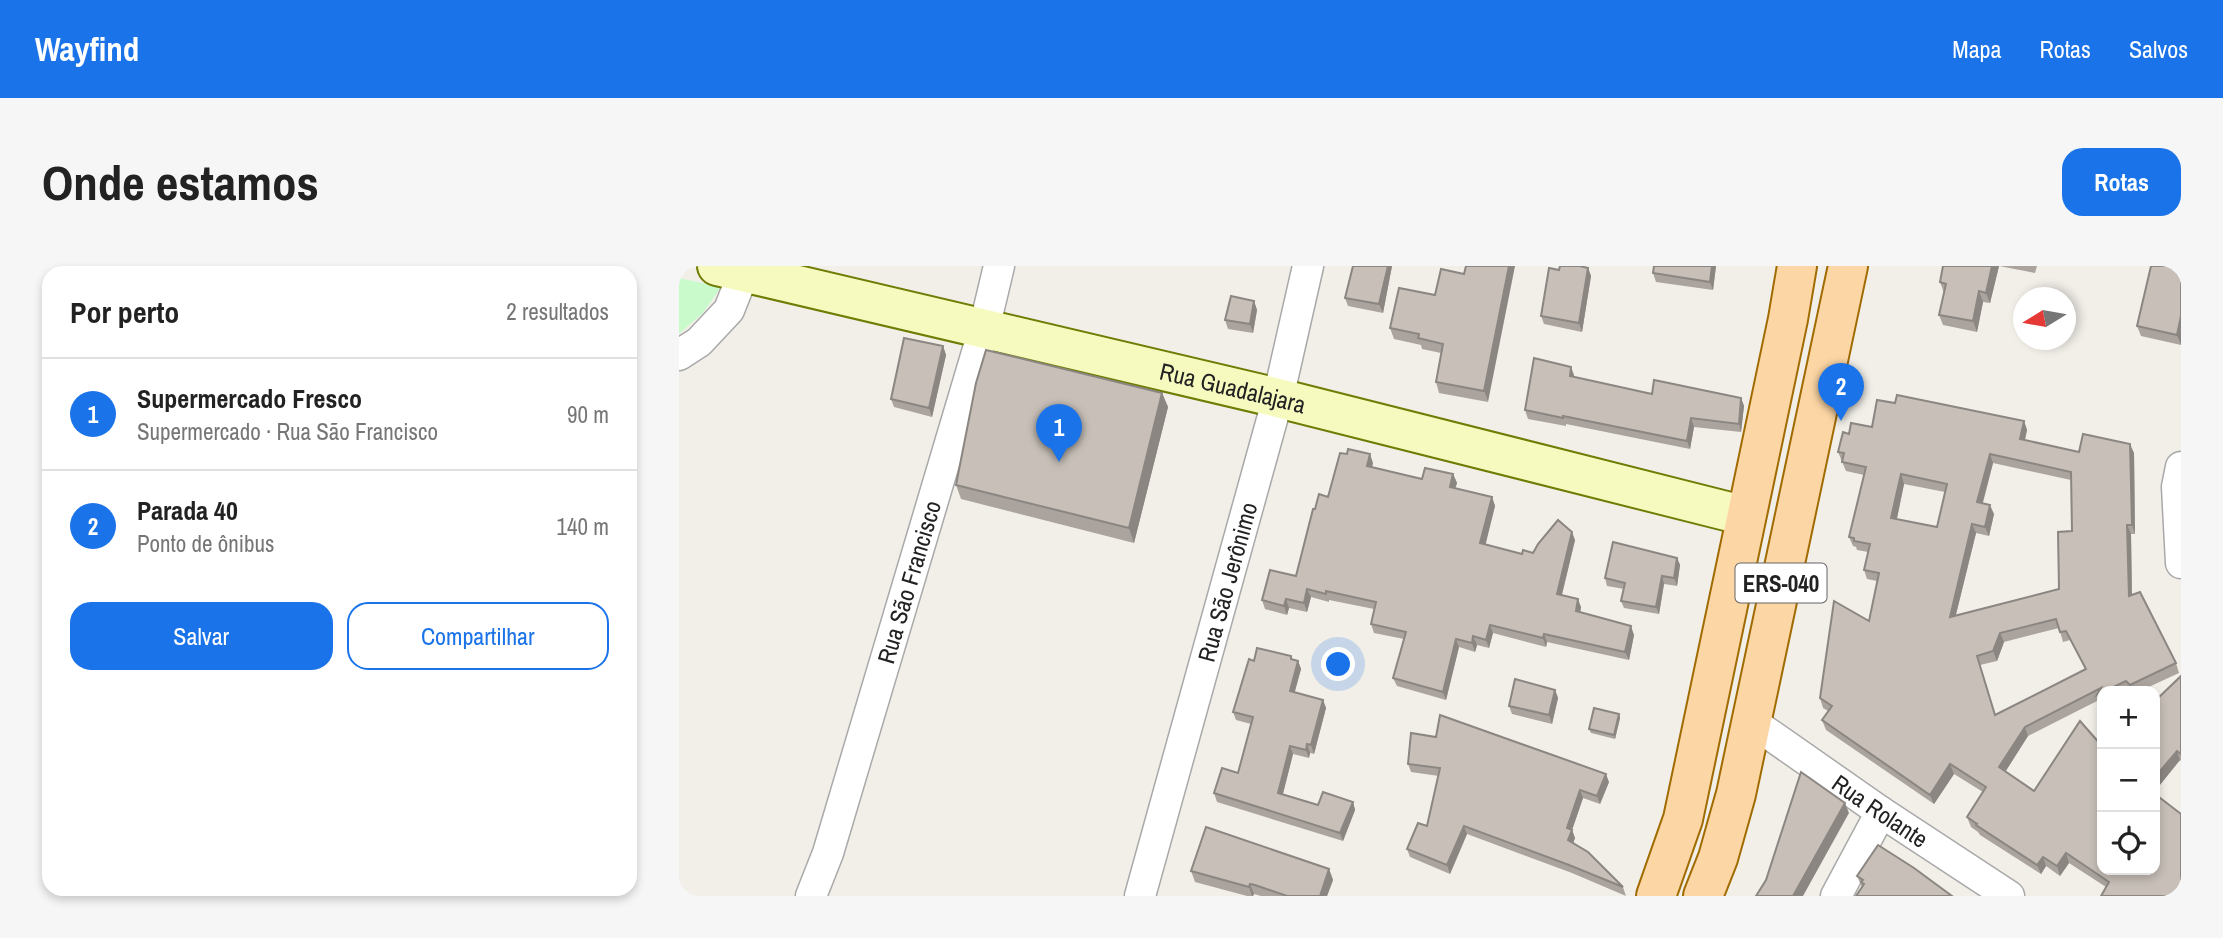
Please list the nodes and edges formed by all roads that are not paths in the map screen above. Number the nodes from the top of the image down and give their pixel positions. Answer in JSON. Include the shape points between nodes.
{"nodes":[{"id":1,"x":999,"y":266,"type":"edge"},
{"id":2,"x":1308,"y":266,"type":"edge"},
{"id":3,"x":1783,"y":266,"type":"edge"},
{"id":4,"x":1797,"y":266,"type":"edge"},
{"id":5,"x":1848,"y":266,"type":"edge"},
{"id":6,"x":1864,"y":266,"type":"edge"},
{"id":7,"x":730,"y":269,"type":"edge"},
{"id":8,"x":1788,"y":319,"type":"junction"},
{"id":9,"x":984,"y":329,"type":"junction"},
{"id":10,"x":1836,"y":329,"type":"junction"},
{"id":11,"x":679,"y":355,"type":"edge"},
{"id":12,"x":1278,"y":398,"type":"junction"},
{"id":13,"x":2181,"y":467,"type":"edge"},
{"id":14,"x":1746,"y":516,"type":"junction"},
{"id":15,"x":2181,"y":563,"type":"edge"},
{"id":16,"x":1752,"y":722,"type":"junction"},
{"id":17,"x":1881,"y":812,"type":"junction"},
{"id":18,"x":811,"y":896,"type":"edge"},
{"id":19,"x":1140,"y":896,"type":"edge"},
{"id":20,"x":1656,"y":896,"type":"edge"},
{"id":21,"x":1703,"y":896,"type":"edge"},
{"id":22,"x":1836,"y":896,"type":"edge"},
{"id":23,"x":2009,"y":896,"type":"edge"}],
"edges":[{"from":1,"to":9,"type":"street","name":"Rua São Francisco"},
{"from":2,"to":12,"type":"street","name":"Rua São Jerônimo"},
{"from":3,"to":8,"type":"main road"},
{"from":4,"to":8,"type":"main road","number":"ERS-040"},
{"from":5,"to":10,"type":"main road","number":"ERS-040"},
{"from":6,"to":10,"type":"main road"},
{"from":7,"to":9,"type":"street","name":"Rua Guadalajara"},
{"from":7,"to":11,"type":"street","via":[[729,310],[699,342]]},
{"from":8,"to":14,"type":"main road","number":"ERS-040"},
{"from":9,"to":12,"type":"street","name":"Rua Guadalajara"},
{"from":9,"to":18,"type":"street","name":"Rua São Francisco","via":[[828,853]]},
{"from":10,"to":16,"type":"main road","number":"ERS-040"},
{"from":12,"to":14,"type":"street","name":"Rua Guadalajara"},
{"from":12,"to":19,"type":"street","name":"Rua São Jerônimo"},
{"from":13,"to":15,"type":"street","via":[[2176,487]]},
{"from":14,"to":20,"type":"main road","number":"ERS-040","via":[[1683,819]]},
{"from":16,"to":17,"type":"street","name":"Rua Rolante"},
{"from":16,"to":21,"type":"main road","number":"ERS-040","via":[[1718,858]]},
{"from":17,"to":22,"type":"street"},
{"from":17,"to":23,"type":"street","name":"Rua Rolante"}]}
